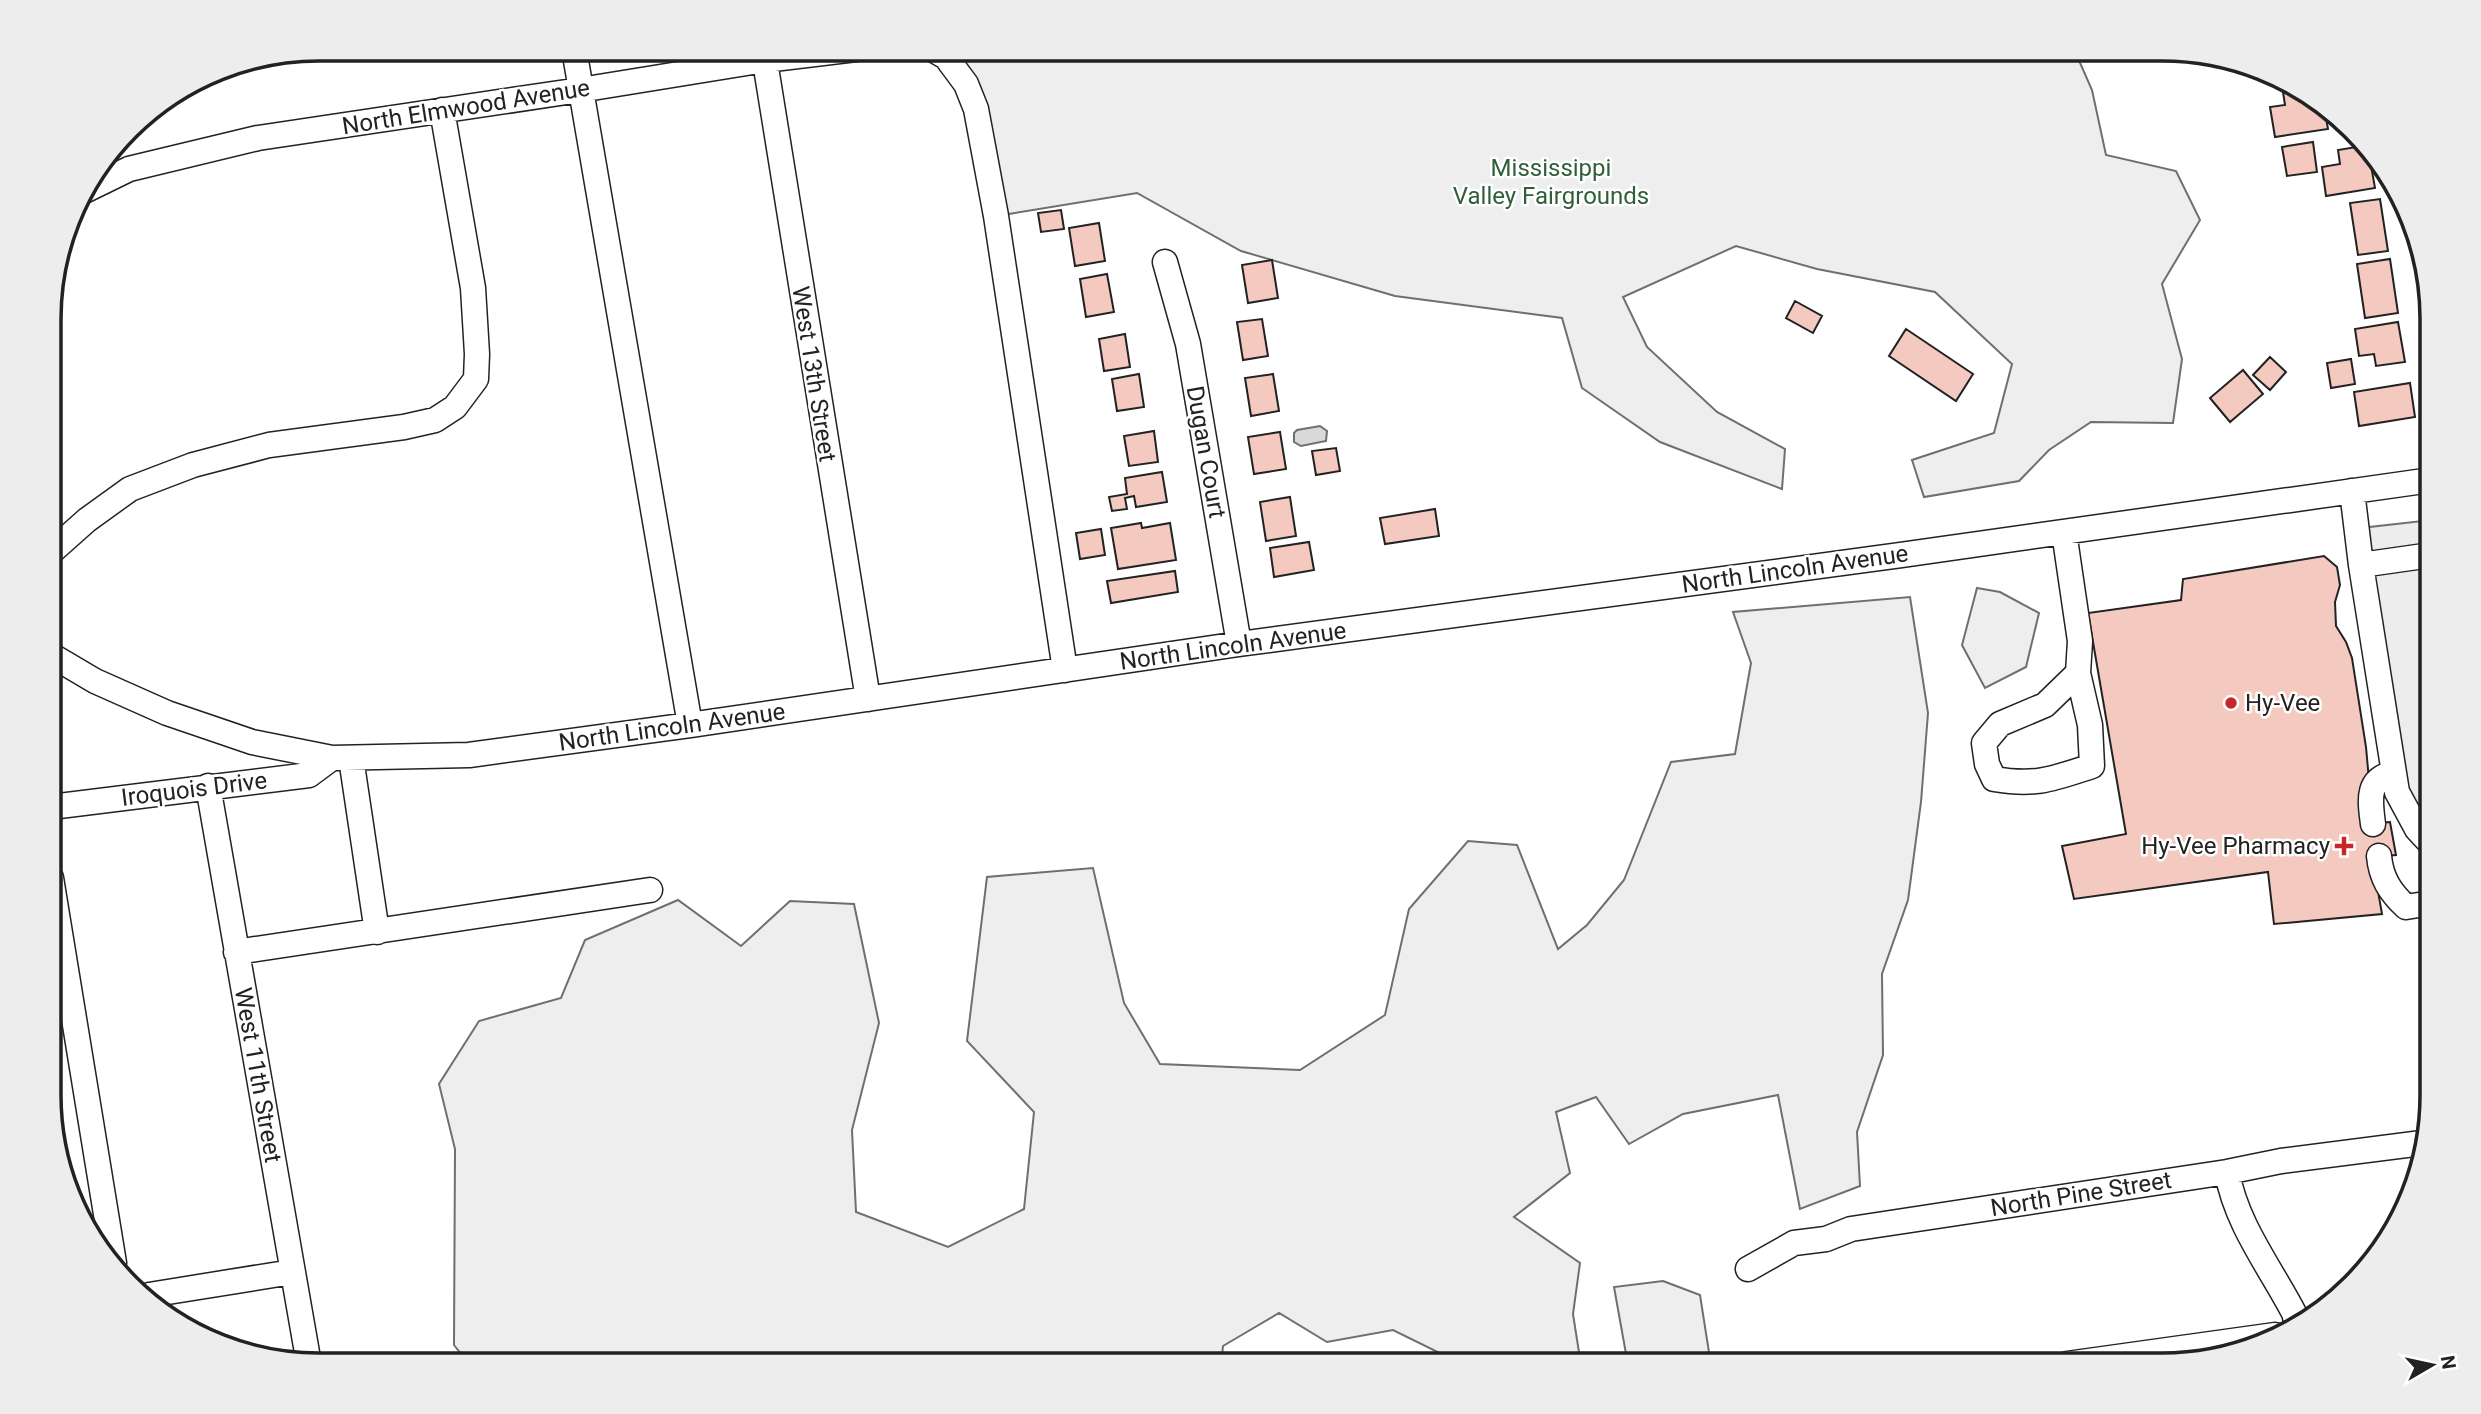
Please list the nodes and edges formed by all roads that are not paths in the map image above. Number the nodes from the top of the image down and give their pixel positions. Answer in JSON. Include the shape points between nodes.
{"nodes":[{"id":1,"x":576,"y":61,"type":"edge"},
{"id":2,"x":728,"y":61,"type":"edge"},
{"id":3,"x":765,"y":61,"type":"edge"},
{"id":4,"x":949,"y":61,"type":"edge"},
{"id":5,"x":580,"y":90,"type":"junction"},
{"id":6,"x":442,"y":110,"type":"junction"},
{"id":7,"x":101,"y":182,"type":"edge"},
{"id":8,"x":1165,"y":261,"type":"dead end"},
{"id":9,"x":2420,"y":482,"type":"edge"},
{"id":10,"x":2352,"y":491,"type":"junction"},
{"id":11,"x":2064,"y":532,"type":"junction"},
{"id":12,"x":61,"y":543,"type":"edge"},
{"id":13,"x":2420,"y":557,"type":"edge"},
{"id":14,"x":2361,"y":565,"type":"junction"},
{"id":15,"x":1239,"y":644,"type":"junction"},
{"id":16,"x":61,"y":661,"type":"edge"},
{"id":17,"x":1065,"y":670,"type":"junction"},
{"id":18,"x":2078,"y":673,"type":"junction"},
{"id":19,"x":868,"y":699,"type":"junction"},
{"id":20,"x":690,"y":725,"type":"junction"},
{"id":21,"x":341,"y":758,"type":"junction"},
{"id":22,"x":2394,"y":773,"type":"junction"},
{"id":23,"x":208,"y":786,"type":"junction"},
{"id":24,"x":61,"y":806,"type":"edge"},
{"id":25,"x":2373,"y":824,"type":"dead end"},
{"id":26,"x":2420,"y":832,"type":"edge"},
{"id":27,"x":2379,"y":856,"type":"dead end"},
{"id":28,"x":650,"y":890,"type":"dead end"},
{"id":29,"x":2420,"y":905,"type":"edge"},
{"id":30,"x":377,"y":932,"type":"junction"},
{"id":31,"x":61,"y":938,"type":"edge"},
{"id":32,"x":236,"y":952,"type":"junction"},
{"id":33,"x":2415,"y":1144,"type":"edge"},
{"id":34,"x":2227,"y":1172,"type":"junction"},
{"id":35,"x":111,"y":1247,"type":"edge"},
{"id":36,"x":1748,"y":1269,"type":"dead end"},
{"id":37,"x":292,"y":1272,"type":"junction"},
{"id":38,"x":155,"y":1294,"type":"edge"},
{"id":39,"x":2295,"y":1316,"type":"edge"},
{"id":40,"x":2242,"y":1340,"type":"edge"},
{"id":41,"x":307,"y":1352,"type":"edge"},
{"id":42,"x":2146,"y":1353,"type":"edge"}],
"edges":[{"from":1,"to":5,"type":"street"},
{"from":2,"to":5,"type":"street","name":"North Elmwood Avenue"},
{"from":3,"to":19,"type":"street","name":"West 13th Street"},
{"from":4,"to":17,"type":"street","via":[[966,84],[976,109]]},
{"from":5,"to":6,"type":"street","name":"North Elmwood Avenue"},
{"from":5,"to":20,"type":"street"},
{"from":6,"to":7,"type":"street","name":"North Elmwood Avenue","via":[[258,138],[129,169]]},
{"from":6,"to":12,"type":"street","via":[[473,288],[477,354],[476,379],[455,407],[435,420],[404,427],[269,444],[193,465],[130,489]]},
{"from":8,"to":15,"type":"street","name":"Dugan Court","via":[[1188,344]]},
{"from":9,"to":10,"type":"street","name":"North Lincoln Avenue"},
{"from":10,"to":11,"type":"street","name":"North Lincoln Avenue"},
{"from":10,"to":14,"type":"street"},
{"from":11,"to":15,"type":"street","name":"North Lincoln Avenue"},
{"from":11,"to":18,"type":"street","via":[[2080,641]]},
{"from":13,"to":14,"type":"street"},
{"from":14,"to":22,"type":"street"},
{"from":15,"to":17,"type":"street","name":"North Lincoln Avenue"},
{"from":16,"to":21,"type":"street","name":"North Lincoln Avenue","via":[[167,713],[252,742]]},
{"from":17,"to":19,"type":"street","name":"North Lincoln Avenue"},
{"from":18,"to":18,"type":"street","via":[[2045,705],[2000,724],[1984,743],[1994,779],[2023,784],[2092,766],[2090,725]]},
{"from":19,"to":20,"type":"street","name":"North Lincoln Avenue"},
{"from":20,"to":21,"type":"street","name":"North Lincoln Avenue","via":[[469,755]]},
{"from":21,"to":23,"type":"street","name":"Iroquois Drive","via":[[309,775]]},
{"from":21,"to":30,"type":"street"},
{"from":22,"to":25,"type":"street","via":[[2381,776],[2374,785],[2370,800]]},
{"from":22,"to":26,"type":"street","via":[[2397,792]]},
{"from":23,"to":24,"type":"street","name":"Iroquois Drive"},
{"from":23,"to":32,"type":"street","name":"West 11th Street"},
{"from":27,"to":29,"type":"street","via":[[2381,873],[2393,895],[2406,907]]},
{"from":28,"to":30,"type":"street"},
{"from":30,"to":32,"type":"street"},
{"from":31,"to":35,"type":"street"},
{"from":32,"to":37,"type":"street","name":"West 11th Street"},
{"from":33,"to":34,"type":"street","name":"North Pine Street"},
{"from":34,"to":36,"type":"street","name":"North Pine Street","via":[[1851,1229],[1826,1239],[1794,1243]]},
{"from":34,"to":39,"type":"street","via":[[2232,1197],[2247,1229]]},
{"from":37,"to":38,"type":"street"},
{"from":37,"to":41,"type":"street","name":"West 11th Street"},
{"from":40,"to":42,"type":"street"}]}
